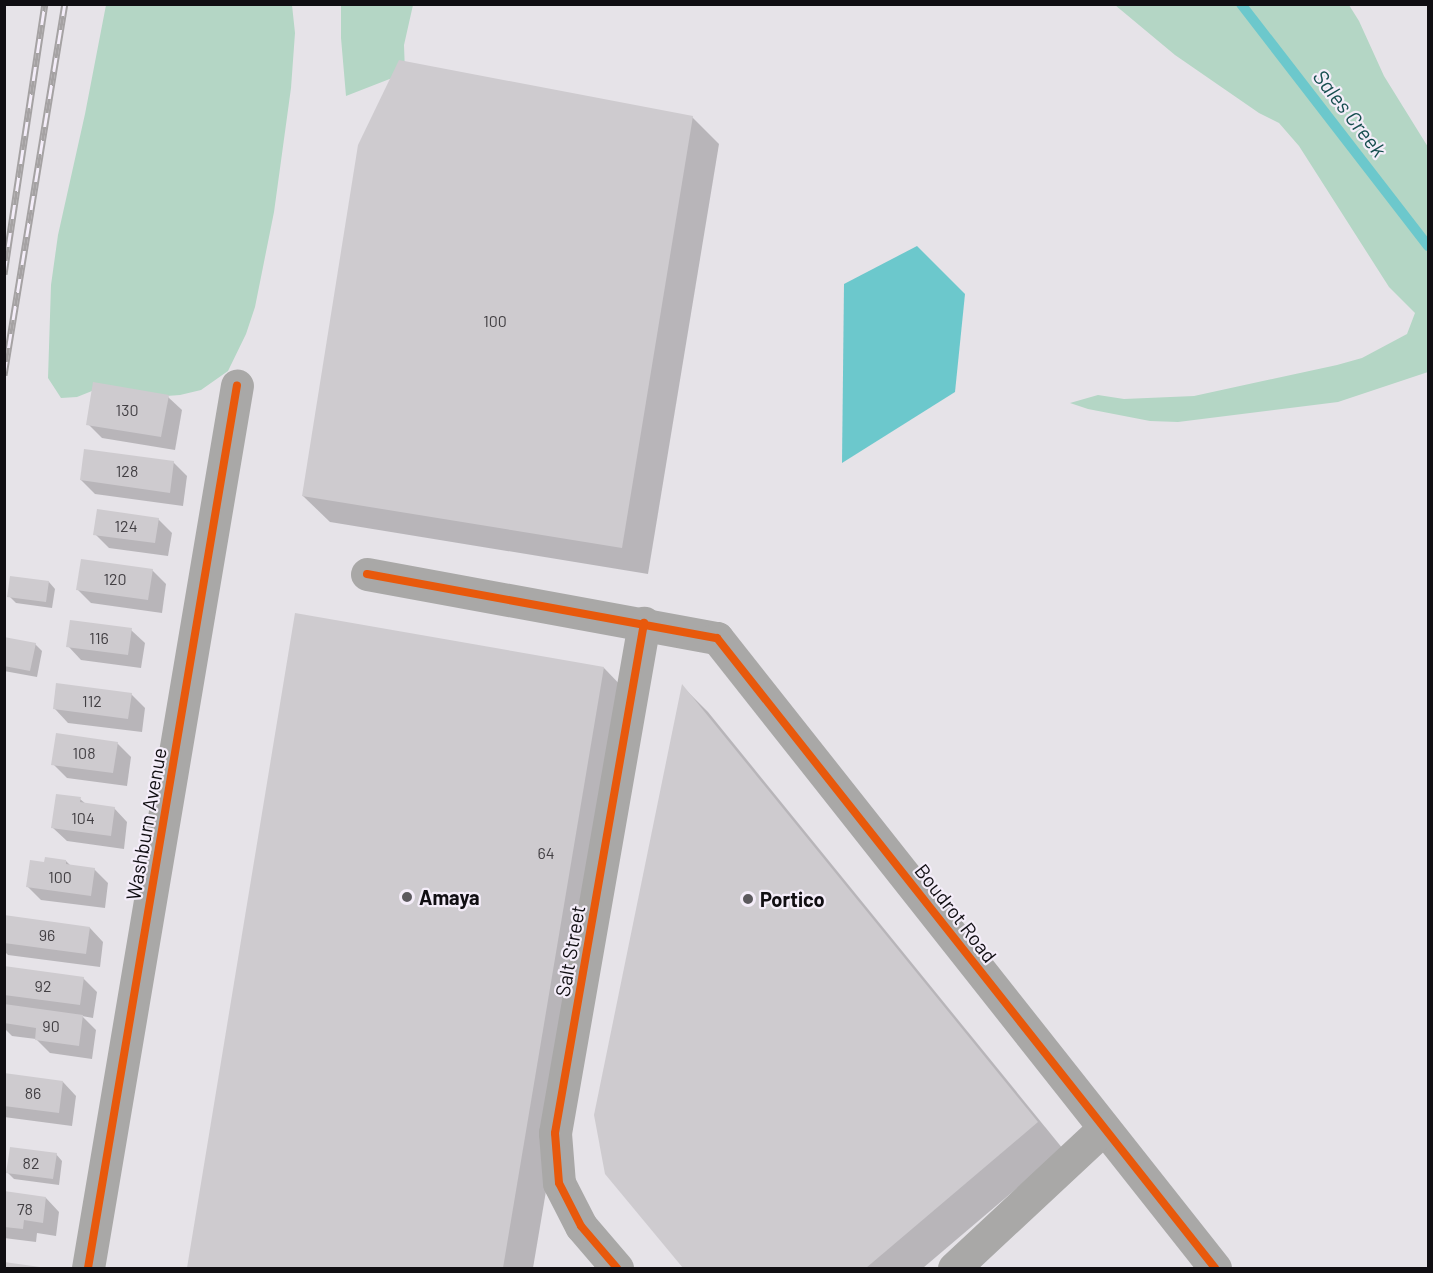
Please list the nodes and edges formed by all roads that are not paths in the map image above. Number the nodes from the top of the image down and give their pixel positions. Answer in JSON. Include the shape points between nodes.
{"nodes":[{"id":1,"x":237,"y":385,"type":"dead end"},
{"id":2,"x":367,"y":574,"type":"dead end"},
{"id":3,"x":644,"y":623,"type":"junction"},
{"id":4,"x":1104,"y":1128,"type":"junction"},
{"id":5,"x":88,"y":1269,"type":"edge"},
{"id":6,"x":617,"y":1269,"type":"edge"},
{"id":7,"x":954,"y":1269,"type":"edge"},
{"id":8,"x":1215,"y":1269,"type":"edge"}],
"edges":[{"from":1,"to":5,"type":"street","name":"Washburn Avenue"},
{"from":2,"to":3,"type":"street","name":"Boudrot Road"},
{"from":3,"to":4,"type":"street","name":"Boudrot Road","via":[[717,638]]},
{"from":3,"to":6,"type":"street","name":"Salt Street","via":[[555,1132],[559,1183],[581,1226]]},
{"from":4,"to":7,"type":"street"},
{"from":4,"to":8,"type":"street","name":"Boudrot Road"}]}
